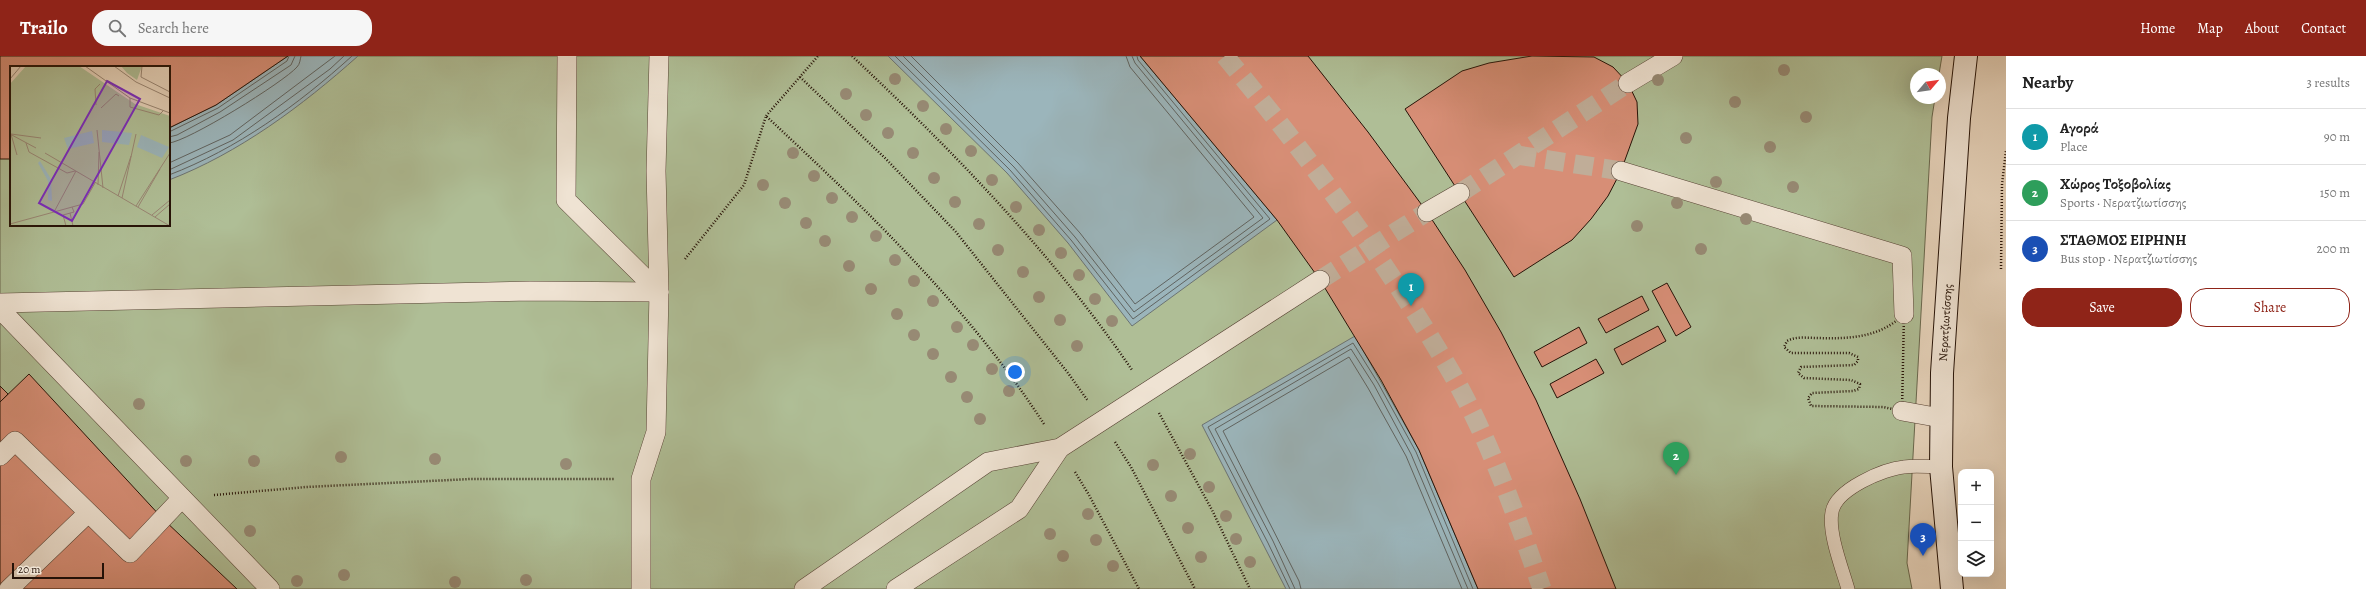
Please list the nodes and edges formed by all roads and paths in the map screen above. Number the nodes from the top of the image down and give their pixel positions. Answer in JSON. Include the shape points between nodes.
{"nodes":[{"id":1,"x":567,"y":56,"type":"edge"},
{"id":2,"x":659,"y":56,"type":"edge"},
{"id":3,"x":818,"y":56,"type":"edge"},
{"id":4,"x":852,"y":56,"type":"edge"},
{"id":5,"x":1673,"y":56,"type":"edge"},
{"id":6,"x":1966,"y":56,"type":"edge"},
{"id":7,"x":800,"y":77,"type":"junction"},
{"id":8,"x":1628,"y":83,"type":"tunnel mouth"},
{"id":9,"x":766,"y":116,"type":"junction"},
{"id":10,"x":2006,"y":151,"type":"edge"},
{"id":11,"x":1622,"y":171,"type":"tunnel mouth"},
{"id":12,"x":1460,"y":193,"type":"tunnel mouth"},
{"id":13,"x":1427,"y":212,"type":"tunnel mouth"},
{"id":14,"x":2001,"y":269,"type":"dead end"},
{"id":15,"x":1320,"y":280,"type":"tunnel mouth"},
{"id":16,"x":659,"y":292,"type":"junction"},
{"id":17,"x":0,"y":303,"type":"edge"},
{"id":18,"x":0,"y":309,"type":"edge"},
{"id":19,"x":1904,"y":314,"type":"junction"},
{"id":20,"x":1146,"y":390,"type":"junction"},
{"id":21,"x":1902,"y":411,"type":"junction"},
{"id":22,"x":1941,"y":418,"type":"junction"},
{"id":23,"x":1102,"y":421,"type":"junction"},
{"id":24,"x":1060,"y":448,"type":"junction"},
{"id":25,"x":0,"y":456,"type":"edge"},
{"id":26,"x":1941,"y":467,"type":"junction"},
{"id":27,"x":641,"y":479,"type":"junction"},
{"id":28,"x":182,"y":498,"type":"junction"},
{"id":29,"x":88,"y":513,"type":"junction"},
{"id":30,"x":9,"y":589,"type":"edge"},
{"id":31,"x":270,"y":589,"type":"edge"},
{"id":32,"x":641,"y":589,"type":"edge"},
{"id":33,"x":804,"y":589,"type":"edge"},
{"id":34,"x":896,"y":589,"type":"edge"},
{"id":35,"x":1139,"y":589,"type":"edge"},
{"id":36,"x":1195,"y":589,"type":"edge"},
{"id":37,"x":1250,"y":589,"type":"edge"},
{"id":38,"x":1848,"y":589,"type":"edge"},
{"id":39,"x":1952,"y":589,"type":"edge"}],
"edges":[{"from":1,"to":16,"type":"street","via":[[566,200]]},
{"from":2,"to":16,"type":"street","via":[[656,171]]},
{"from":3,"to":7,"type":"path"},
{"from":4,"to":20,"type":"path","via":[[938,139],[1008,213],[1084,304]]},
{"from":5,"to":8,"type":"street"},
{"from":6,"to":22,"type":"main road","name":"Νερατζιωτίσσης","via":[[1959,118]]},
{"from":7,"to":9,"type":"path"},
{"from":7,"to":23,"type":"path","via":[[886,159],[956,232],[1068,373]]},
{"from":9,"to":16,"type":"path","via":[[744,185]]},
{"from":9,"to":24,"type":"path","via":[[874,220],[952,302],[990,348]]},
{"from":10,"to":14,"type":"path","via":[[2002,184]]},
{"from":11,"to":19,"type":"street","via":[[1902,256]]},
{"from":12,"to":13,"type":"street"},
{"from":15,"to":20,"type":"street"},
{"from":16,"to":17,"type":"street","via":[[530,291]]},
{"from":16,"to":27,"type":"street","via":[[656,432]]},
{"from":18,"to":28,"type":"street"},
{"from":19,"to":21,"type":"path"},
{"from":19,"to":21,"type":"path","via":[[1882,331],[1868,335],[1836,339],[1795,338],[1787,341],[1784,347],[1796,354],[1849,352],[1858,357],[1858,361],[1853,365],[1801,367],[1798,373],[1804,378],[1851,380],[1860,384],[1858,390],[1853,392],[1812,394],[1808,398],[1811,406],[1882,407]]},
{"from":20,"to":23,"type":"street"},
{"from":20,"to":37,"type":"path","via":[[1194,476]]},
{"from":21,"to":22,"type":"street"},
{"from":22,"to":26,"type":"main road","name":"Νερατζιωτίσσης"},
{"from":23,"to":24,"type":"street"},
{"from":23,"to":36,"type":"path","via":[[1131,467]]},
{"from":24,"to":33,"type":"street","via":[[988,462]]},
{"from":24,"to":34,"type":"street","via":[[1019,509]]},
{"from":24,"to":35,"type":"path","via":[[1089,494]]},
{"from":25,"to":29,"type":"street","via":[[15,441]]},
{"from":26,"to":38,"type":"lane","via":[[1905,466],[1889,470],[1855,485],[1839,498],[1832,511],[1832,531]]},
{"from":26,"to":39,"type":"main road","name":"Νερατζιωτίσσης"},
{"from":27,"to":28,"type":"path","via":[[471,479],[306,487]]},
{"from":27,"to":32,"type":"street"},
{"from":28,"to":29,"type":"street","via":[[130,553]]},
{"from":28,"to":31,"type":"street"},
{"from":29,"to":30,"type":"street"}]}
